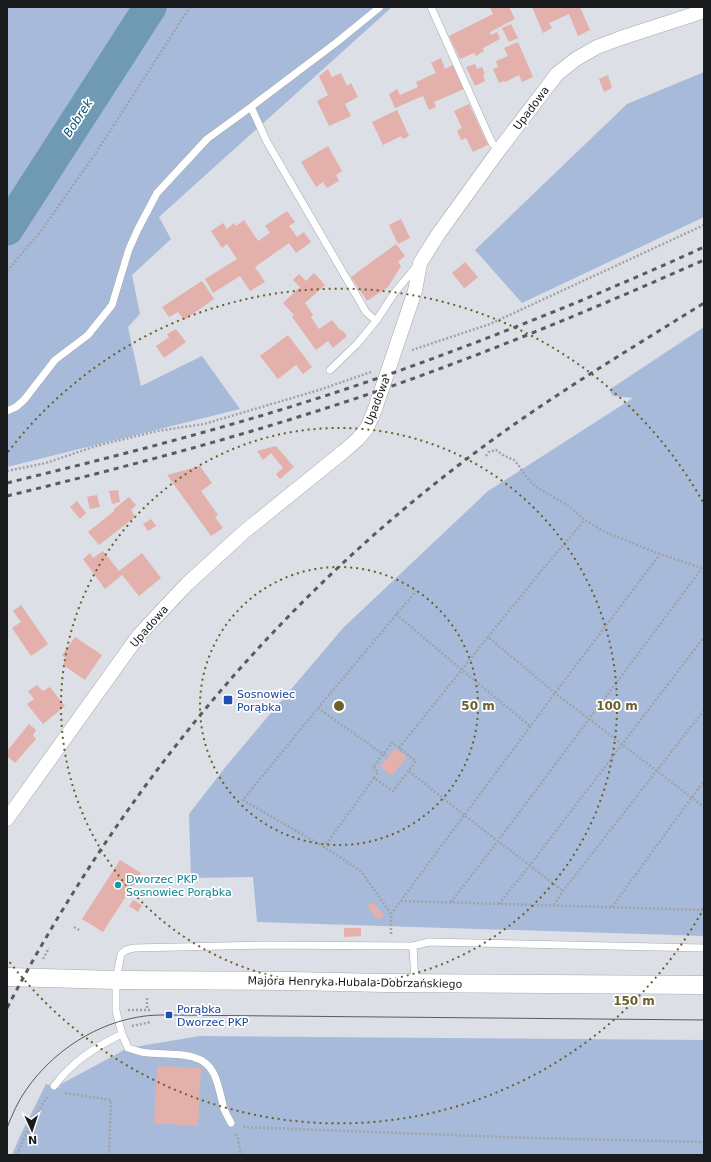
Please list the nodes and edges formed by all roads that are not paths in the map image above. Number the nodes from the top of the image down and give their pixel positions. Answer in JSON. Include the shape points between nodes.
{"nodes":[{"id":1,"x":380,"y":7,"type":"edge"},
{"id":2,"x":431,"y":7,"type":"edge"},
{"id":3,"x":704,"y":12,"type":"edge"},
{"id":4,"x":251,"y":107,"type":"junction"},
{"id":5,"x":499,"y":150,"type":"junction"},
{"id":6,"x":420,"y":263,"type":"junction"},
{"id":7,"x":376,"y":321,"type":"junction"},
{"id":8,"x":330,"y":370,"type":"dead end"},
{"id":9,"x":7,"y":411,"type":"edge"},
{"id":10,"x":7,"y":819,"type":"edge"},
{"id":11,"x":413,"y":946,"type":"junction"},
{"id":12,"x":704,"y":948,"type":"edge"},
{"id":13,"x":7,"y":977,"type":"edge"},
{"id":14,"x":116,"y":980,"type":"junction"},
{"id":15,"x":415,"y":983,"type":"junction"},
{"id":16,"x":704,"y":985,"type":"edge"},
{"id":17,"x":121,"y":1031,"type":"junction"},
{"id":18,"x":52,"y":1089,"type":"road end"},
{"id":19,"x":231,"y":1123,"type":"road end"}],
"edges":[{"from":1,"to":4,"type":"lane"},
{"from":2,"to":5,"type":"lane","via":[[492,143]]},
{"from":3,"to":5,"type":"street","name":"Upadowa","via":[[621,38],[576,59],[557,74]]},
{"from":4,"to":7,"type":"lane","via":[[270,149],[366,312]]},
{"from":4,"to":9,"type":"lane","via":[[207,139],[157,194],[129,249],[112,305],[88,335],[54,360],[24,400]]},
{"from":5,"to":6,"type":"street","name":"Upadowa"},
{"from":6,"to":7,"type":"lane"},
{"from":6,"to":10,"type":"street","name":"Upadowa","via":[[415,291],[367,428],[343,452],[244,532],[187,584],[144,630]]},
{"from":7,"to":8,"type":"lane"},
{"from":11,"to":12,"type":"lane","via":[[429,942]]},
{"from":11,"to":14,"type":"lane","via":[[263,945],[134,948],[121,954]]},
{"from":11,"to":15,"type":"lane"},
{"from":13,"to":14,"type":"street","name":"Majora Henryka Hubala-Dobrzańskiego"},
{"from":14,"to":15,"type":"street","name":"Majora Henryka Hubala-Dobrzańskiego"},
{"from":14,"to":17,"type":"lane","via":[[116,1011]]},
{"from":15,"to":16,"type":"street","name":"Majora Henryka Hubala-Dobrzańskiego"},
{"from":17,"to":18,"type":"lane","via":[[79,1060]]},
{"from":17,"to":19,"type":"lane","via":[[128,1048],[149,1053],[194,1057],[206,1062],[214,1072]]}]}
